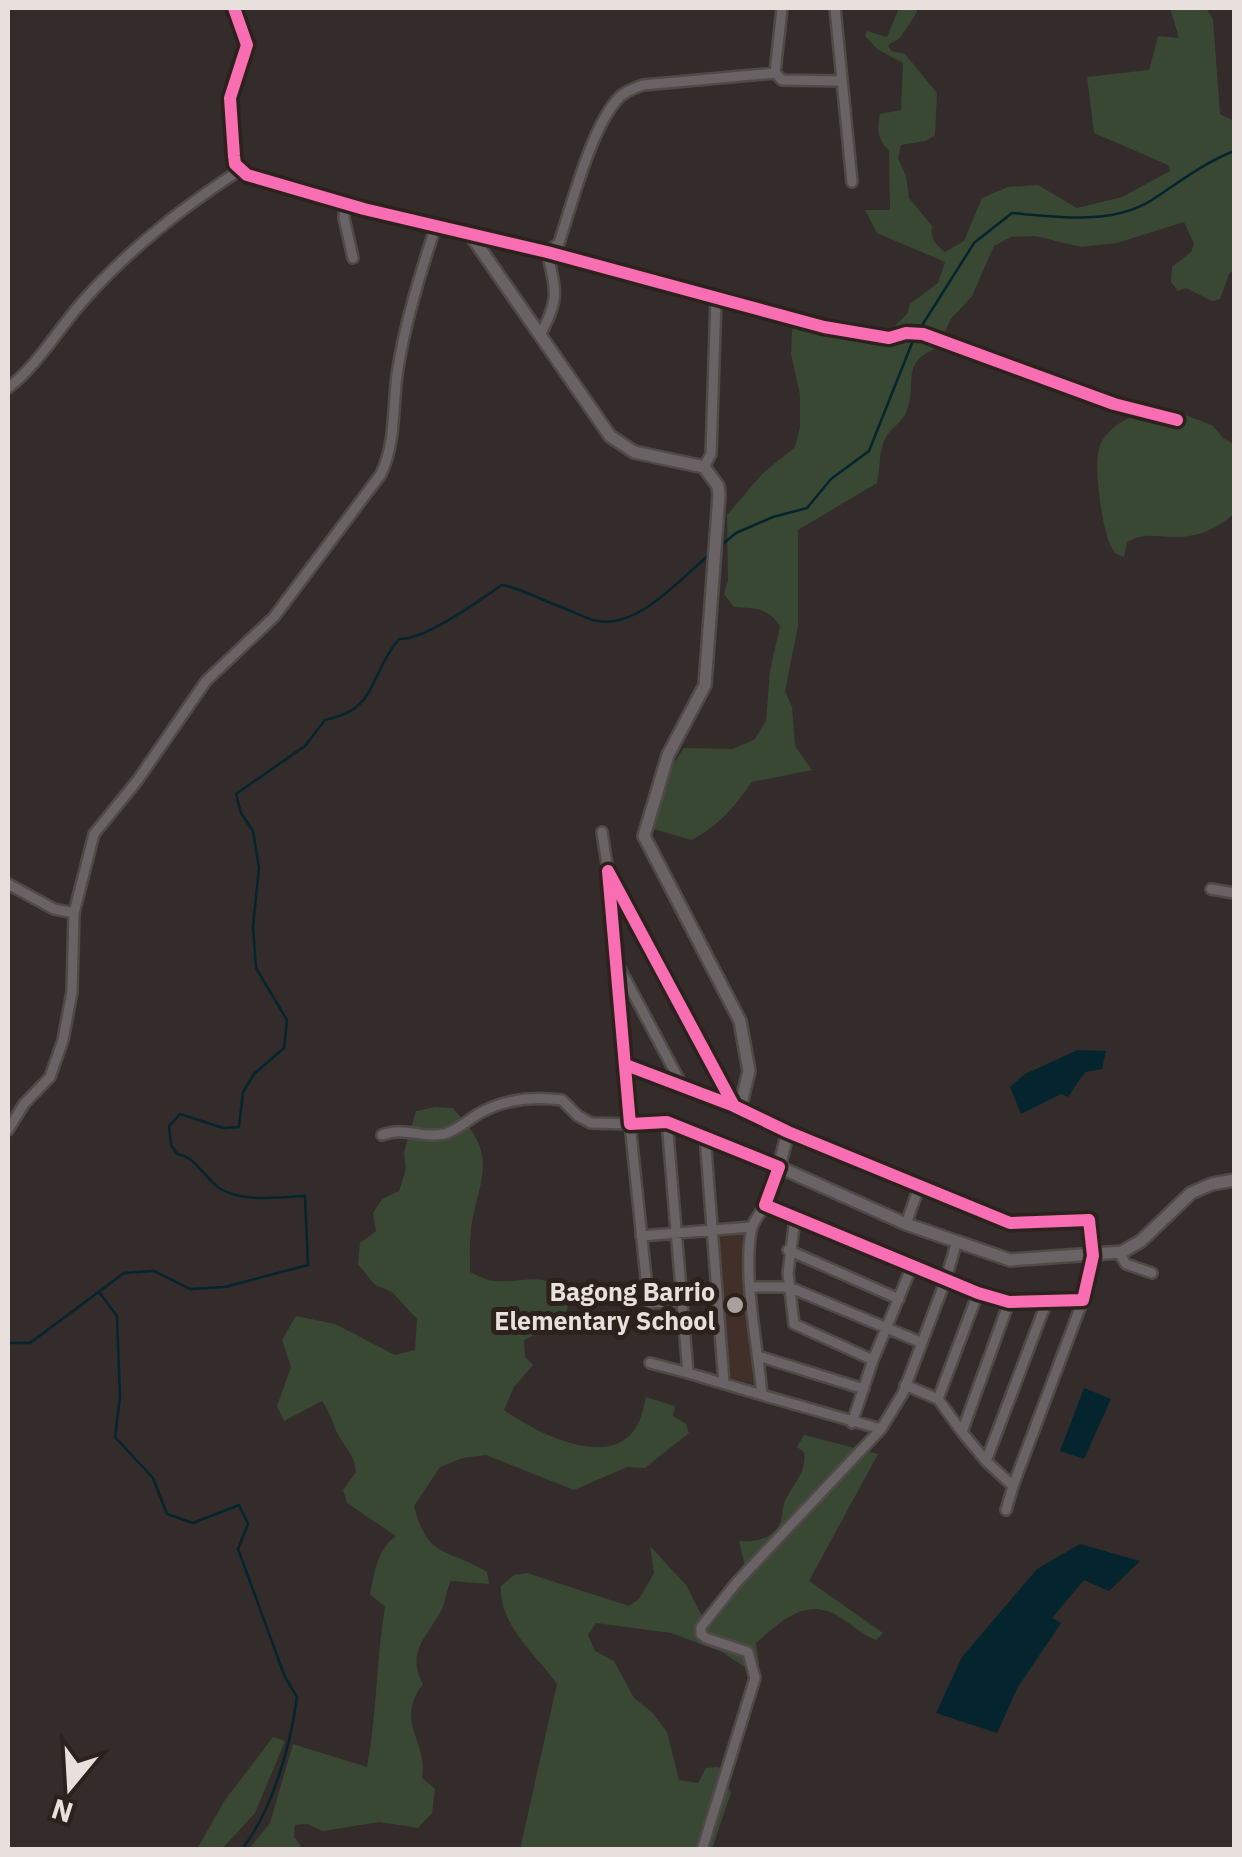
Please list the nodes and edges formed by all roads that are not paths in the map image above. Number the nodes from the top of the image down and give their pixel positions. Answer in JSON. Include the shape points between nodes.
{"nodes":[{"id":1,"x":234,"y":8,"type":"edge"},
{"id":2,"x":782,"y":8,"type":"edge"},
{"id":3,"x":835,"y":8,"type":"edge"},
{"id":4,"x":775,"y":73,"type":"junction"},
{"id":5,"x":841,"y":81,"type":"junction"},
{"id":6,"x":240,"y":170,"type":"junction"},
{"id":7,"x":852,"y":182,"type":"dead end"},
{"id":8,"x":345,"y":204,"type":"junction"},
{"id":9,"x":436,"y":226,"type":"junction"},
{"id":10,"x":470,"y":234,"type":"junction"},
{"id":11,"x":547,"y":252,"type":"junction"},
{"id":12,"x":353,"y":258,"type":"dead end"},
{"id":13,"x":716,"y":298,"type":"junction"},
{"id":14,"x":540,"y":335,"type":"junction"},
{"id":15,"x":8,"y":388,"type":"edge"},
{"id":16,"x":1176,"y":420,"type":"dead end"},
{"id":17,"x":704,"y":467,"type":"junction"},
{"id":18,"x":602,"y":832,"type":"dead end"},
{"id":19,"x":608,"y":870,"type":"junction"},
{"id":20,"x":8,"y":884,"type":"edge"},
{"id":21,"x":1210,"y":890,"type":"dead end"},
{"id":22,"x":1234,"y":893,"type":"edge"},
{"id":23,"x":74,"y":913,"type":"junction"},
{"id":24,"x":615,"y":959,"type":"junction"},
{"id":25,"x":626,"y":1066,"type":"junction"},
{"id":26,"x":683,"y":1087,"type":"junction"},
{"id":27,"x":737,"y":1107,"type":"junction"},
{"id":28,"x":667,"y":1122,"type":"junction"},
{"id":29,"x":630,"y":1124,"type":"junction"},
{"id":30,"x":8,"y":1130,"type":"edge"},
{"id":31,"x":788,"y":1132,"type":"junction"},
{"id":32,"x":382,"y":1135,"type":"dead end"},
{"id":33,"x":704,"y":1136,"type":"junction"},
{"id":34,"x":779,"y":1167,"type":"junction"},
{"id":35,"x":1234,"y":1180,"type":"edge"},
{"id":36,"x":920,"y":1187,"type":"junction"},
{"id":37,"x":765,"y":1205,"type":"junction"},
{"id":38,"x":795,"y":1219,"type":"junction"},
{"id":39,"x":906,"y":1224,"type":"junction"},
{"id":40,"x":751,"y":1228,"type":"junction"},
{"id":41,"x":712,"y":1230,"type":"junction"},
{"id":42,"x":678,"y":1232,"type":"junction"},
{"id":43,"x":641,"y":1236,"type":"junction"},
{"id":44,"x":956,"y":1244,"type":"junction"},
{"id":45,"x":788,"y":1250,"type":"junction"},
{"id":46,"x":1119,"y":1253,"type":"junction"},
{"id":47,"x":1093,"y":1256,"type":"junction"},
{"id":48,"x":912,"y":1266,"type":"junction"},
{"id":49,"x":1152,"y":1273,"type":"dead end"},
{"id":50,"x":946,"y":1279,"type":"junction"},
{"id":51,"x":789,"y":1287,"type":"junction"},
{"id":52,"x":752,"y":1288,"type":"junction"},
{"id":53,"x":978,"y":1293,"type":"junction"},
{"id":54,"x":899,"y":1298,"type":"junction"},
{"id":55,"x":684,"y":1300,"type":"junction"},
{"id":56,"x":1084,"y":1300,"type":"junction"},
{"id":57,"x":1010,"y":1302,"type":"junction"},
{"id":58,"x":1048,"y":1302,"type":"junction"},
{"id":59,"x":886,"y":1329,"type":"junction"},
{"id":60,"x":920,"y":1342,"type":"junction"},
{"id":61,"x":758,"y":1356,"type":"junction"},
{"id":62,"x":874,"y":1360,"type":"junction"},
{"id":63,"x":650,"y":1363,"type":"dead end"},
{"id":64,"x":688,"y":1373,"type":"junction"},
{"id":65,"x":724,"y":1383,"type":"junction"},
{"id":66,"x":905,"y":1385,"type":"junction"},
{"id":67,"x":864,"y":1388,"type":"junction"},
{"id":68,"x":762,"y":1395,"type":"junction"},
{"id":69,"x":938,"y":1399,"type":"junction"},
{"id":70,"x":852,"y":1423,"type":"junction"},
{"id":71,"x":881,"y":1429,"type":"junction"},
{"id":72,"x":962,"y":1432,"type":"junction"},
{"id":73,"x":986,"y":1461,"type":"junction"},
{"id":74,"x":1013,"y":1486,"type":"junction"},
{"id":75,"x":1006,"y":1510,"type":"dead end"},
{"id":76,"x":702,"y":1850,"type":"edge"}],
"edges":[{"from":1,"to":6,"type":"street","via":[[247,45],[230,98]]},
{"from":2,"to":4,"type":"street"},
{"from":3,"to":5,"type":"street"},
{"from":4,"to":5,"type":"street","via":[[782,80]]},
{"from":4,"to":11,"type":"street","via":[[626,91],[588,156],[559,243]]},
{"from":5,"to":7,"type":"street"},
{"from":6,"to":8,"type":"street"},
{"from":6,"to":15,"type":"street","via":[[178,210],[84,299]]},
{"from":8,"to":9,"type":"street"},
{"from":8,"to":12,"type":"street"},
{"from":9,"to":10,"type":"street"},
{"from":9,"to":23,"type":"street","via":[[410,307],[381,474],[274,618],[206,682],[101,822]]},
{"from":10,"to":11,"type":"street"},
{"from":10,"to":14,"type":"street"},
{"from":11,"to":13,"type":"street"},
{"from":11,"to":14,"type":"street","via":[[556,292]]},
{"from":13,"to":16,"type":"street","via":[[824,327],[889,338],[923,334]]},
{"from":13,"to":17,"type":"street","via":[[710,454]]},
{"from":14,"to":17,"type":"street","via":[[621,445]]},
{"from":17,"to":27,"type":"street","via":[[719,496],[705,685],[668,755],[644,836],[740,1021],[748,1070]]},
{"from":18,"to":19,"type":"street"},
{"from":19,"to":24,"type":"street"},
{"from":19,"to":27,"type":"street"},
{"from":20,"to":23,"type":"street"},
{"from":21,"to":22,"type":"street"},
{"from":23,"to":30,"type":"street","via":[[72,992],[54,1070]]},
{"from":24,"to":25,"type":"street"},
{"from":24,"to":26,"type":"street"},
{"from":25,"to":26,"type":"street"},
{"from":25,"to":29,"type":"street"},
{"from":26,"to":27,"type":"street"},
{"from":27,"to":31,"type":"street"},
{"from":28,"to":29,"type":"street"},
{"from":28,"to":33,"type":"street"},
{"from":28,"to":42,"type":"street"},
{"from":29,"to":32,"type":"street","via":[[590,1124],[562,1100],[527,1098],[509,1100],[441,1135]]},
{"from":29,"to":43,"type":"street"},
{"from":31,"to":34,"type":"street"},
{"from":31,"to":36,"type":"street"},
{"from":33,"to":34,"type":"street"},
{"from":33,"to":41,"type":"street"},
{"from":34,"to":37,"type":"street"},
{"from":34,"to":39,"type":"street"},
{"from":35,"to":46,"type":"street","via":[[1191,1193]]},
{"from":36,"to":39,"type":"street"},
{"from":36,"to":47,"type":"street","via":[[1010,1223],[1089,1220]]},
{"from":37,"to":38,"type":"street"},
{"from":37,"to":40,"type":"street"},
{"from":38,"to":45,"type":"street"},
{"from":38,"to":48,"type":"street"},
{"from":39,"to":44,"type":"street"},
{"from":40,"to":41,"type":"street"},
{"from":40,"to":52,"type":"street"},
{"from":41,"to":42,"type":"street"},
{"from":41,"to":65,"type":"street"},
{"from":42,"to":43,"type":"street"},
{"from":42,"to":55,"type":"street"},
{"from":43,"to":55,"type":"street","via":[[650,1303]]},
{"from":44,"to":47,"type":"street","via":[[1010,1260]]},
{"from":44,"to":50,"type":"street"},
{"from":45,"to":51,"type":"street"},
{"from":45,"to":54,"type":"street"},
{"from":46,"to":47,"type":"street"},
{"from":46,"to":49,"type":"street","via":[[1126,1264]]},
{"from":47,"to":56,"type":"street"},
{"from":48,"to":50,"type":"street"},
{"from":48,"to":54,"type":"street"},
{"from":50,"to":53,"type":"street"},
{"from":50,"to":60,"type":"street"},
{"from":51,"to":52,"type":"street"},
{"from":51,"to":59,"type":"street"},
{"from":51,"to":62,"type":"street","via":[[797,1328]]},
{"from":52,"to":61,"type":"street"},
{"from":53,"to":57,"type":"street"},
{"from":53,"to":69,"type":"street"},
{"from":54,"to":59,"type":"street"},
{"from":55,"to":64,"type":"street"},
{"from":56,"to":58,"type":"street"},
{"from":56,"to":74,"type":"street"},
{"from":57,"to":58,"type":"street"},
{"from":57,"to":72,"type":"street"},
{"from":58,"to":73,"type":"street"},
{"from":59,"to":60,"type":"street"},
{"from":59,"to":62,"type":"street"},
{"from":60,"to":66,"type":"street"},
{"from":61,"to":67,"type":"street"},
{"from":61,"to":68,"type":"street"},
{"from":62,"to":67,"type":"street"},
{"from":63,"to":64,"type":"street"},
{"from":64,"to":65,"type":"street"},
{"from":65,"to":68,"type":"street"},
{"from":66,"to":69,"type":"street"},
{"from":66,"to":71,"type":"street"},
{"from":67,"to":70,"type":"street"},
{"from":68,"to":70,"type":"street"},
{"from":69,"to":72,"type":"street"},
{"from":70,"to":71,"type":"street"},
{"from":71,"to":76,"type":"street","via":[[701,1627],[703,1637],[748,1652],[755,1672]]},
{"from":72,"to":73,"type":"street"},
{"from":73,"to":74,"type":"street"},
{"from":74,"to":75,"type":"street"}]}
